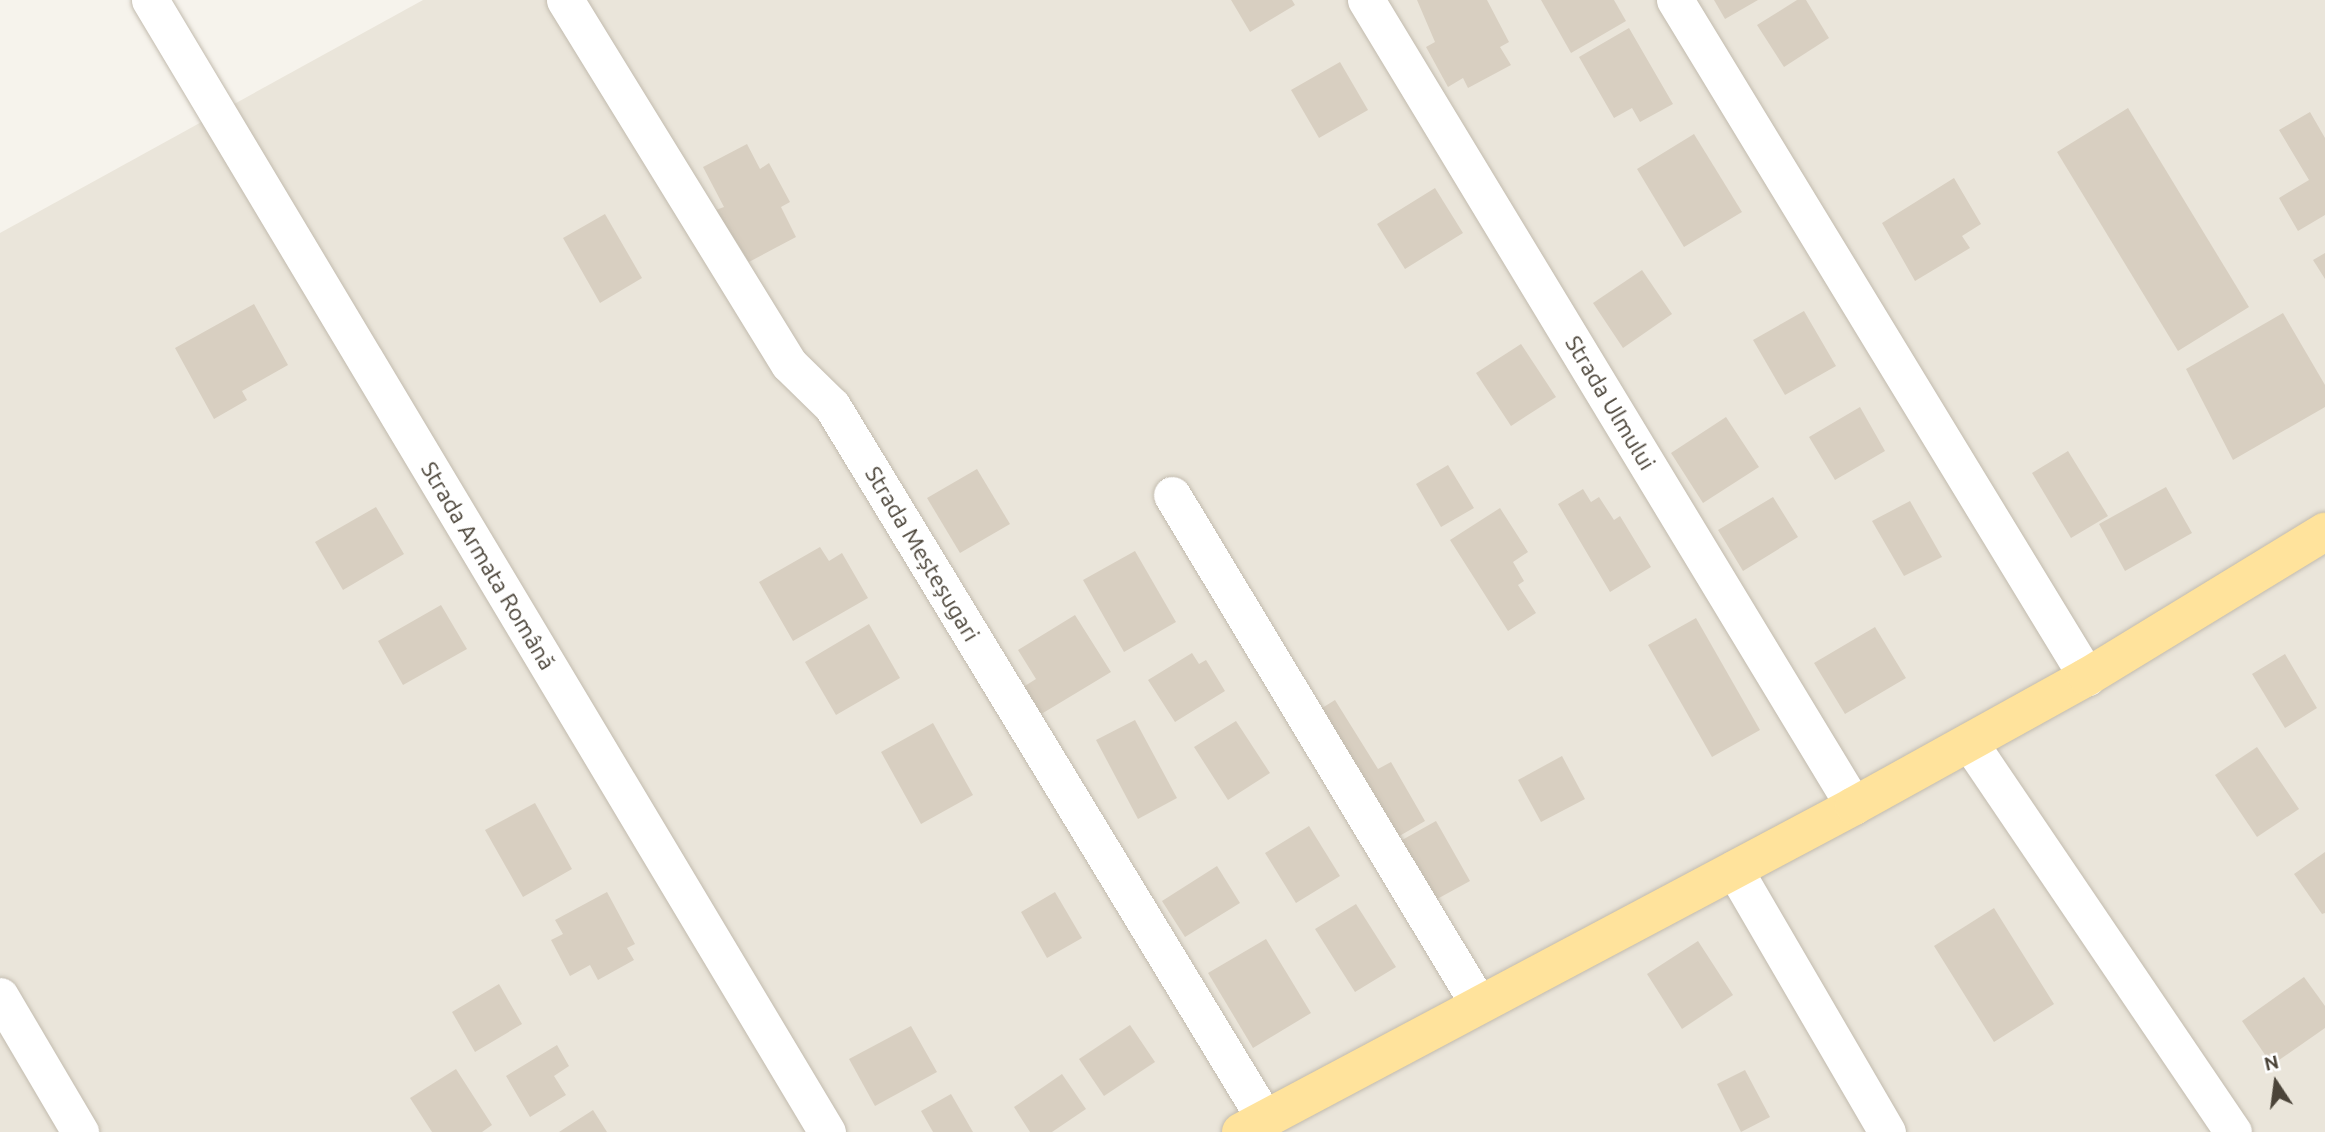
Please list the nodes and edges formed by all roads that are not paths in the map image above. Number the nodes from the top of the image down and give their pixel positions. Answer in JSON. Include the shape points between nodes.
{"nodes":[{"id":1,"x":150,"y":0,"type":"edge"},
{"id":2,"x":565,"y":0,"type":"edge"},
{"id":3,"x":1366,"y":0,"type":"edge"},
{"id":4,"x":1675,"y":0,"type":"edge"},
{"id":5,"x":1172,"y":495,"type":"dead end"},
{"id":6,"x":2325,"y":532,"type":"edge"},
{"id":7,"x":2087,"y":677,"type":"junction"},
{"id":8,"x":1969,"y":742,"type":"junction"},
{"id":9,"x":1854,"y":806,"type":"junction"},
{"id":10,"x":1734,"y":869,"type":"junction"},
{"id":11,"x":0,"y":996,"type":"edge"},
{"id":12,"x":1478,"y":1003,"type":"junction"},
{"id":13,"x":1253,"y":1125,"type":"edge"},
{"id":14,"x":80,"y":1132,"type":"edge"},
{"id":15,"x":827,"y":1132,"type":"edge"},
{"id":16,"x":1887,"y":1132,"type":"edge"},
{"id":17,"x":2233,"y":1132,"type":"edge"}],
"edges":[{"from":1,"to":15,"type":"street","name":"Strada Armata Română"},
{"from":2,"to":13,"type":"street","name":"Strada Meșteșugari","via":[[789,364],[832,406]]},
{"from":3,"to":9,"type":"street","name":"Strada Ulmului"},
{"from":4,"to":7,"type":"street"},
{"from":5,"to":12,"type":"street"},
{"from":6,"to":7,"type":"main road"},
{"from":7,"to":8,"type":"main road"},
{"from":8,"to":9,"type":"main road"},
{"from":8,"to":17,"type":"street"},
{"from":9,"to":10,"type":"main road"},
{"from":10,"to":12,"type":"main road"},
{"from":10,"to":16,"type":"street"},
{"from":11,"to":14,"type":"street"},
{"from":12,"to":13,"type":"main road"}]}
